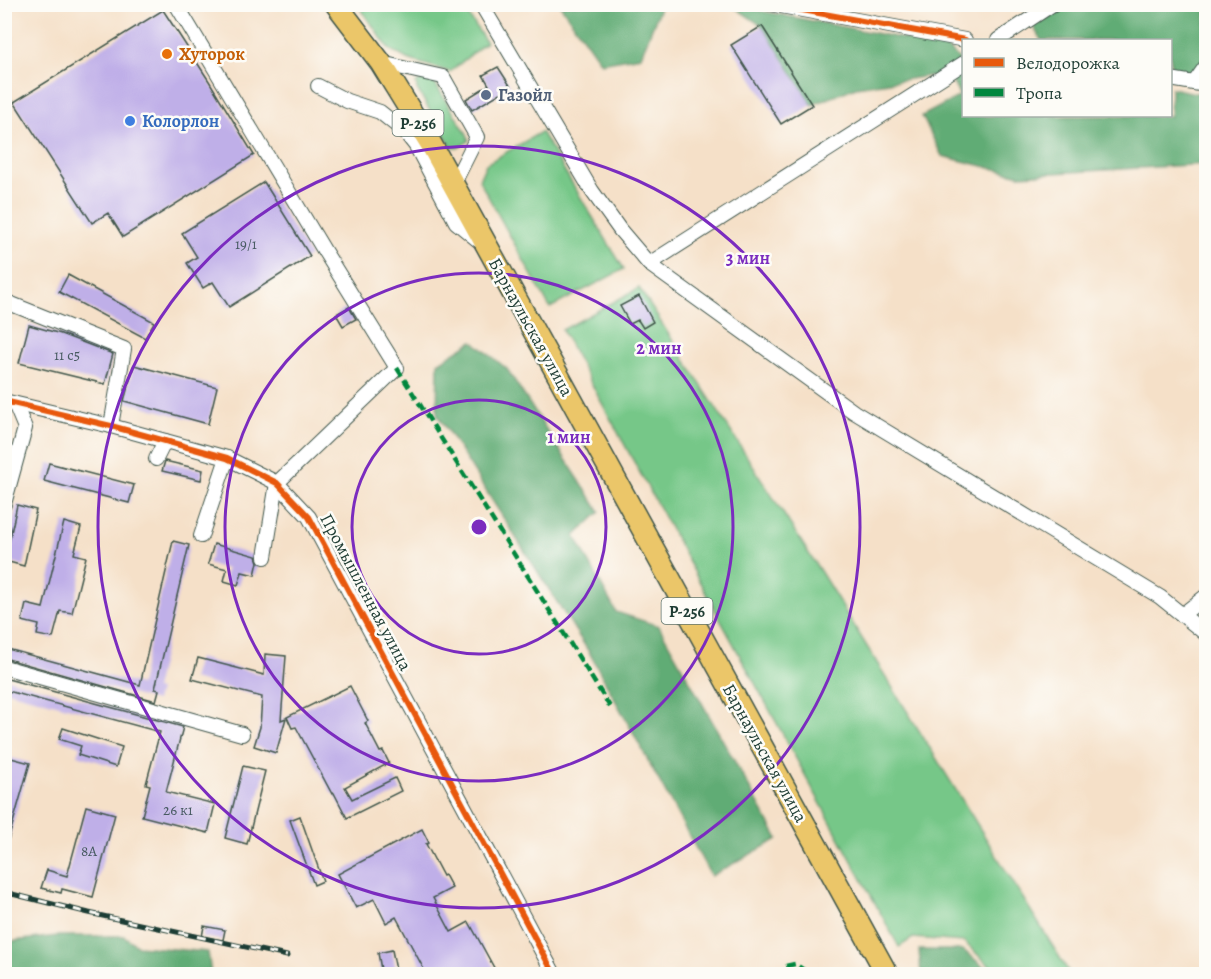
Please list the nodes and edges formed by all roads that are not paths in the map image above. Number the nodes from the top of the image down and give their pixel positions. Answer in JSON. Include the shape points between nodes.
{"nodes":[{"id":1,"x":176,"y":4,"type":"edge"},
{"id":2,"x":336,"y":4,"type":"edge"},
{"id":3,"x":481,"y":4,"type":"edge"},
{"id":4,"x":770,"y":4,"type":"edge"},
{"id":5,"x":1053,"y":4,"type":"edge"},
{"id":6,"x":1032,"y":10,"type":"edge"},
{"id":7,"x":962,"y":39,"type":"edge"},
{"id":8,"x":999,"y":39,"type":"edge"},
{"id":9,"x":381,"y":63,"type":"junction"},
{"id":10,"x":962,"y":64,"type":"edge"},
{"id":11,"x":1206,"y":66,"type":"edge"},
{"id":12,"x":1172,"y":79,"type":"edge"},
{"id":13,"x":1200,"y":84,"type":"edge"},
{"id":14,"x":318,"y":86,"type":"dead end"},
{"id":15,"x":453,"y":185,"type":"junction"},
{"id":16,"x":487,"y":247,"type":"junction"},
{"id":17,"x":650,"y":264,"type":"junction"},
{"id":18,"x":4,"y":301,"type":"edge"},
{"id":19,"x":10,"y":403,"type":"edge"},
{"id":20,"x":111,"y":426,"type":"junction"},
{"id":21,"x":165,"y":441,"type":"junction"},
{"id":22,"x":226,"y":458,"type":"junction"},
{"id":23,"x":156,"y":459,"type":"dead end"},
{"id":24,"x":277,"y":483,"type":"junction"},
{"id":25,"x":4,"y":504,"type":"edge"},
{"id":26,"x":201,"y":536,"type":"dead end"},
{"id":27,"x":265,"y":557,"type":"dead end"},
{"id":28,"x":1206,"y":596,"type":"edge"},
{"id":29,"x":1182,"y":615,"type":"junction"},
{"id":30,"x":1206,"y":634,"type":"edge"},
{"id":31,"x":4,"y":667,"type":"edge"},
{"id":32,"x":242,"y":734,"type":"dead end"},
{"id":33,"x":554,"y":975,"type":"edge"},
{"id":34,"x":887,"y":975,"type":"edge"}],
"edges":[{"from":1,"to":24,"type":"street","via":[[398,368]]},
{"from":2,"to":9,"type":"highway","name":"Барнаульская улица","number":"Р-256"},
{"from":3,"to":17,"type":"street","via":[[592,191]]},
{"from":4,"to":7,"type":"street"},
{"from":5,"to":6,"type":"street"},
{"from":6,"to":8,"type":"street"},
{"from":9,"to":15,"type":"highway","name":"Барнаульская улица","number":"Р-256"},
{"from":9,"to":15,"type":"street","via":[[442,77],[477,137]]},
{"from":10,"to":17,"type":"street"},
{"from":11,"to":13,"type":"street"},
{"from":12,"to":13,"type":"street"},
{"from":14,"to":16,"type":"street","via":[[380,112],[405,132],[456,222]]},
{"from":15,"to":16,"type":"highway","name":"Барнаульская улица","number":"Р-256"},
{"from":16,"to":34,"type":"highway","name":"Барнаульская улица","number":"Р-256"},
{"from":17,"to":29,"type":"street","via":[[854,412],[1160,597]]},
{"from":18,"to":20,"type":"street","via":[[124,349]]},
{"from":19,"to":20,"type":"street","name":"Промышленная улица"},
{"from":19,"to":25,"type":"street","via":[[25,428]]},
{"from":20,"to":21,"type":"street","name":"Промышленная улица"},
{"from":21,"to":22,"type":"street","name":"Промышленная улица"},
{"from":21,"to":23,"type":"street"},
{"from":22,"to":24,"type":"street","name":"Промышленная улица"},
{"from":22,"to":26,"type":"street"},
{"from":24,"to":27,"type":"street"},
{"from":24,"to":33,"type":"street","name":"Промышленная улица","via":[[309,517]]},
{"from":28,"to":29,"type":"street"},
{"from":29,"to":30,"type":"street"},
{"from":31,"to":32,"type":"street"}]}
